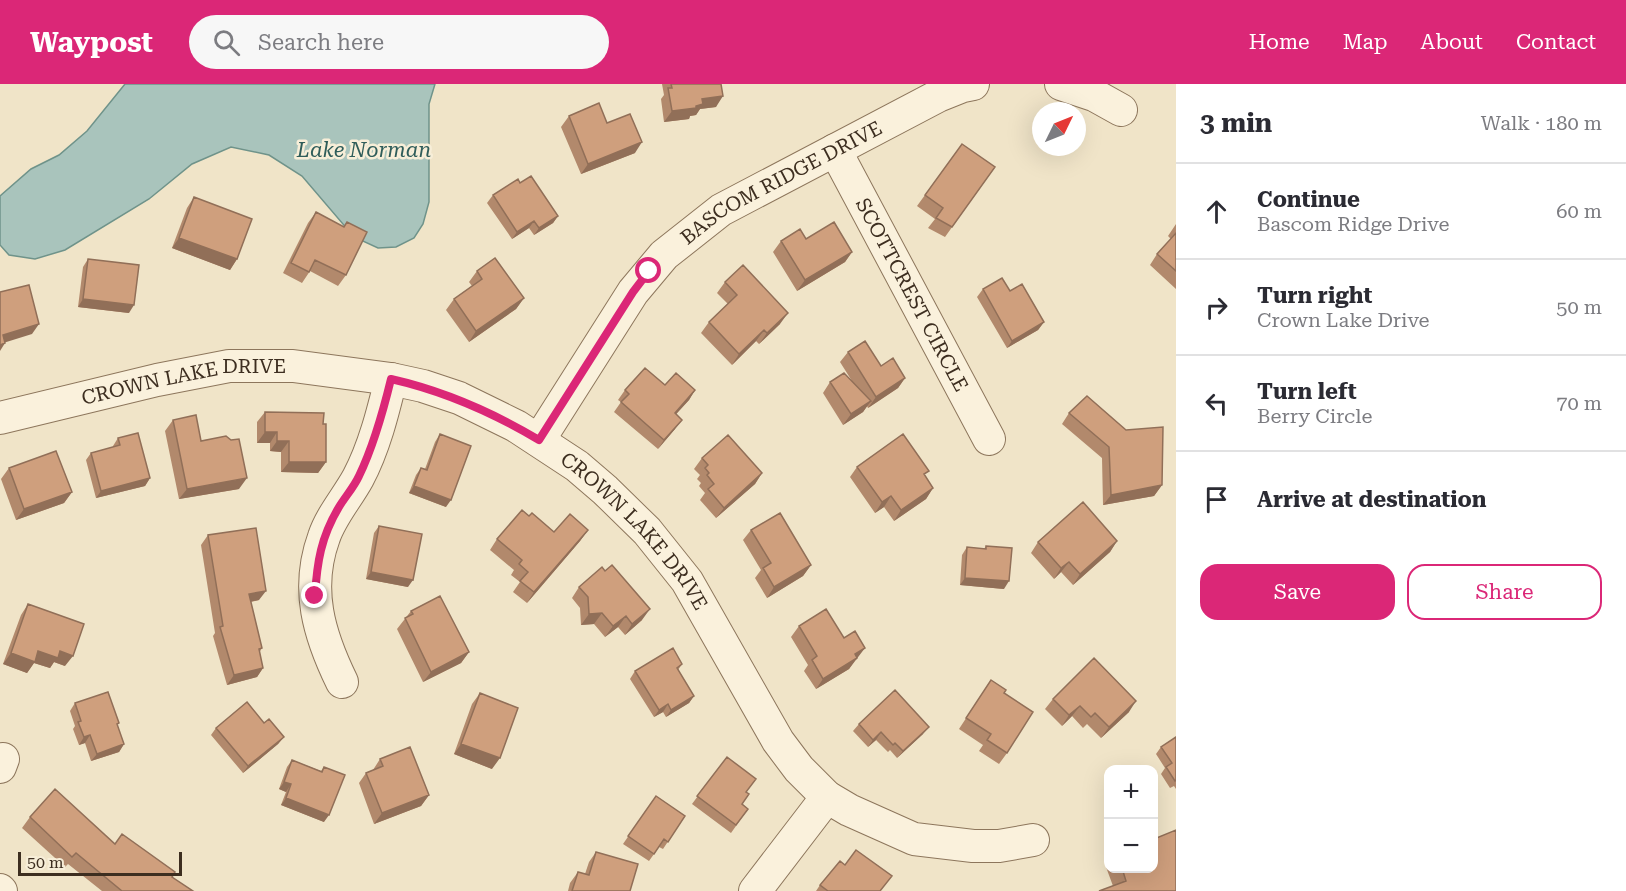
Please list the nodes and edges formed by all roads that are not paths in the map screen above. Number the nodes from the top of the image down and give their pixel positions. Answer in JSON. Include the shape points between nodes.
{"nodes":[{"id":1,"x":973,"y":84,"type":"edge"},
{"id":2,"x":1060,"y":84,"type":"edge"},
{"id":3,"x":1121,"y":110,"type":"dead end"},
{"id":4,"x":835,"y":150,"type":"junction"},
{"id":5,"x":391,"y":379,"type":"junction"},
{"id":6,"x":0,"y":418,"type":"edge"},
{"id":7,"x":990,"y":439,"type":"dead end"},
{"id":8,"x":539,"y":440,"type":"junction"},
{"id":9,"x":342,"y":682,"type":"dead end"},
{"id":10,"x":828,"y":797,"type":"junction"},
{"id":11,"x":1033,"y":840,"type":"dead end"},
{"id":12,"x":755,"y":891,"type":"edge"}],
"edges":[{"from":1,"to":4,"type":"street","name":"BASCOM RIDGE DRIVE","via":[[938,96]]},
{"from":2,"to":3,"type":"street","via":[[1094,95]]},
{"from":4,"to":7,"type":"street","name":"SCOTTCREST CIRCLE"},
{"from":4,"to":8,"type":"street","name":"BASCOM RIDGE DRIVE","via":[[721,210],[664,255],[633,292]]},
{"from":5,"to":6,"type":"street","name":"CROWN LAKE DRIVE","via":[[293,366],[229,366]]},
{"from":5,"to":8,"type":"street","name":"CROWN LAKE DRIVE","via":[[459,398]]},
{"from":5,"to":9,"type":"street","via":[[371,446],[358,478],[324,537],[317,565],[315,596],[319,626]]},
{"from":8,"to":10,"type":"street","name":"CROWN LAKE DRIVE","via":[[605,490],[662,548],[687,581],[778,741]]},
{"from":10,"to":11,"type":"street","name":"CROWN LAKE DRIVE","via":[[914,838],[973,846]]},
{"from":10,"to":12,"type":"street"}]}
